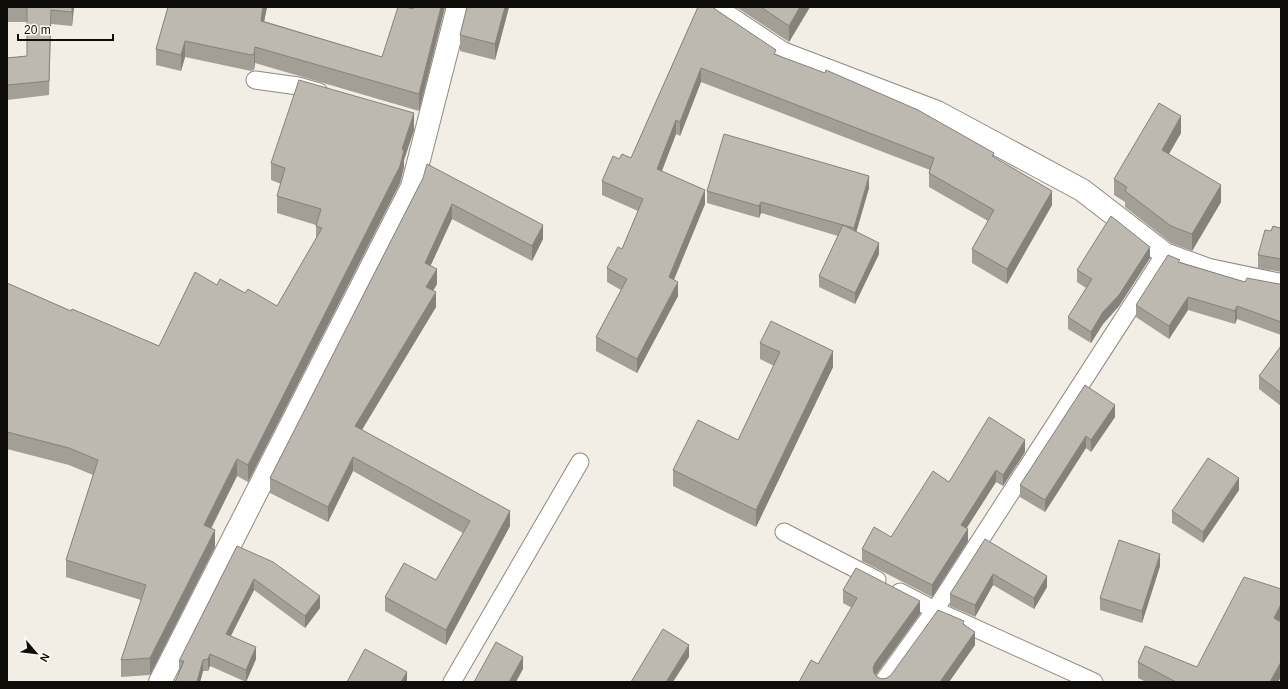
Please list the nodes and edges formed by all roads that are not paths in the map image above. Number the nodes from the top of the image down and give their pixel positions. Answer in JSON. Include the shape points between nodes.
{"nodes":[{"id":1,"x":458,"y":7,"type":"edge"},
{"id":2,"x":713,"y":7,"type":"edge"},
{"id":3,"x":255,"y":80,"type":"dead end"},
{"id":4,"x":336,"y":97,"type":"edge"},
{"id":5,"x":1165,"y":254,"type":"junction"},
{"id":6,"x":1281,"y":285,"type":"edge"},
{"id":7,"x":580,"y":462,"type":"dead end"},
{"id":8,"x":784,"y":532,"type":"dead end"},
{"id":9,"x":935,"y":610,"type":"junction"},
{"id":10,"x":160,"y":682,"type":"edge"},
{"id":11,"x":452,"y":682,"type":"edge"},
{"id":12,"x":883,"y":682,"type":"edge"},
{"id":13,"x":1094,"y":682,"type":"edge"}],
"edges":[{"from":1,"to":10,"type":"street","via":[[420,121],[412,187]]},
{"from":2,"to":5,"type":"street","via":[[782,53],[937,112],[1082,190]]},
{"from":3,"to":4,"type":"lane","via":[[298,86]]},
{"from":5,"to":6,"type":"street","via":[[1209,270]]},
{"from":5,"to":9,"type":"lane"},
{"from":7,"to":11,"type":"lane"},
{"from":8,"to":9,"type":"lane"},
{"from":9,"to":12,"type":"lane"},
{"from":9,"to":13,"type":"lane"}]}
